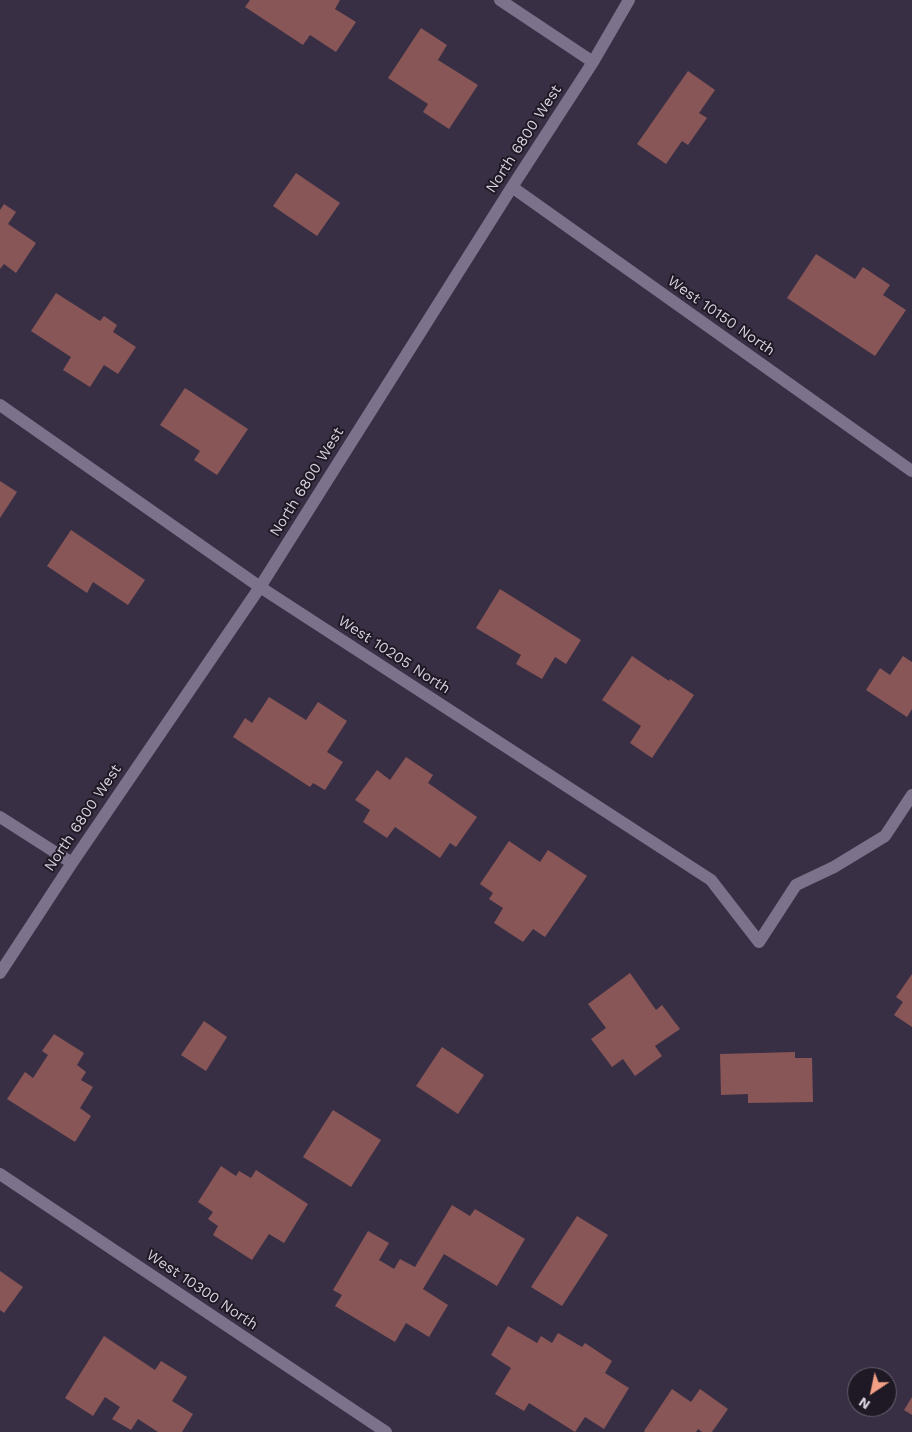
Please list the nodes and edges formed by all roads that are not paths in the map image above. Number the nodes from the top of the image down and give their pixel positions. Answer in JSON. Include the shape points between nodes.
{"nodes":[{"id":1,"x":500,"y":0,"type":"edge"},
{"id":2,"x":629,"y":0,"type":"edge"},
{"id":3,"x":593,"y":62,"type":"junction"},
{"id":4,"x":512,"y":186,"type":"junction"},
{"id":5,"x":0,"y":405,"type":"edge"},
{"id":6,"x":912,"y":471,"type":"edge"},
{"id":7,"x":260,"y":587,"type":"junction"},
{"id":8,"x":912,"y":795,"type":"edge"},
{"id":9,"x":0,"y":817,"type":"edge"},
{"id":10,"x":72,"y":863,"type":"junction"},
{"id":11,"x":0,"y":973,"type":"edge"},
{"id":12,"x":0,"y":1174,"type":"edge"},
{"id":13,"x":386,"y":1432,"type":"edge"}],
"edges":[{"from":1,"to":3,"type":"street"},
{"from":2,"to":3,"type":"street","name":"North 6800 West"},
{"from":3,"to":4,"type":"street","name":"North 6800 West"},
{"from":4,"to":6,"type":"street","name":"West 10150 North"},
{"from":4,"to":7,"type":"street","name":"North 6800 West"},
{"from":5,"to":7,"type":"street","name":"West 10205 North"},
{"from":7,"to":8,"type":"street","name":"West 10205 North","via":[[711,880],[759,942],[796,885],[834,867],[885,836]]},
{"from":7,"to":10,"type":"street","name":"North 6800 West"},
{"from":9,"to":10,"type":"street"},
{"from":10,"to":11,"type":"street","name":"North 6800 West"},
{"from":12,"to":13,"type":"street","name":"West 10300 North"}]}
